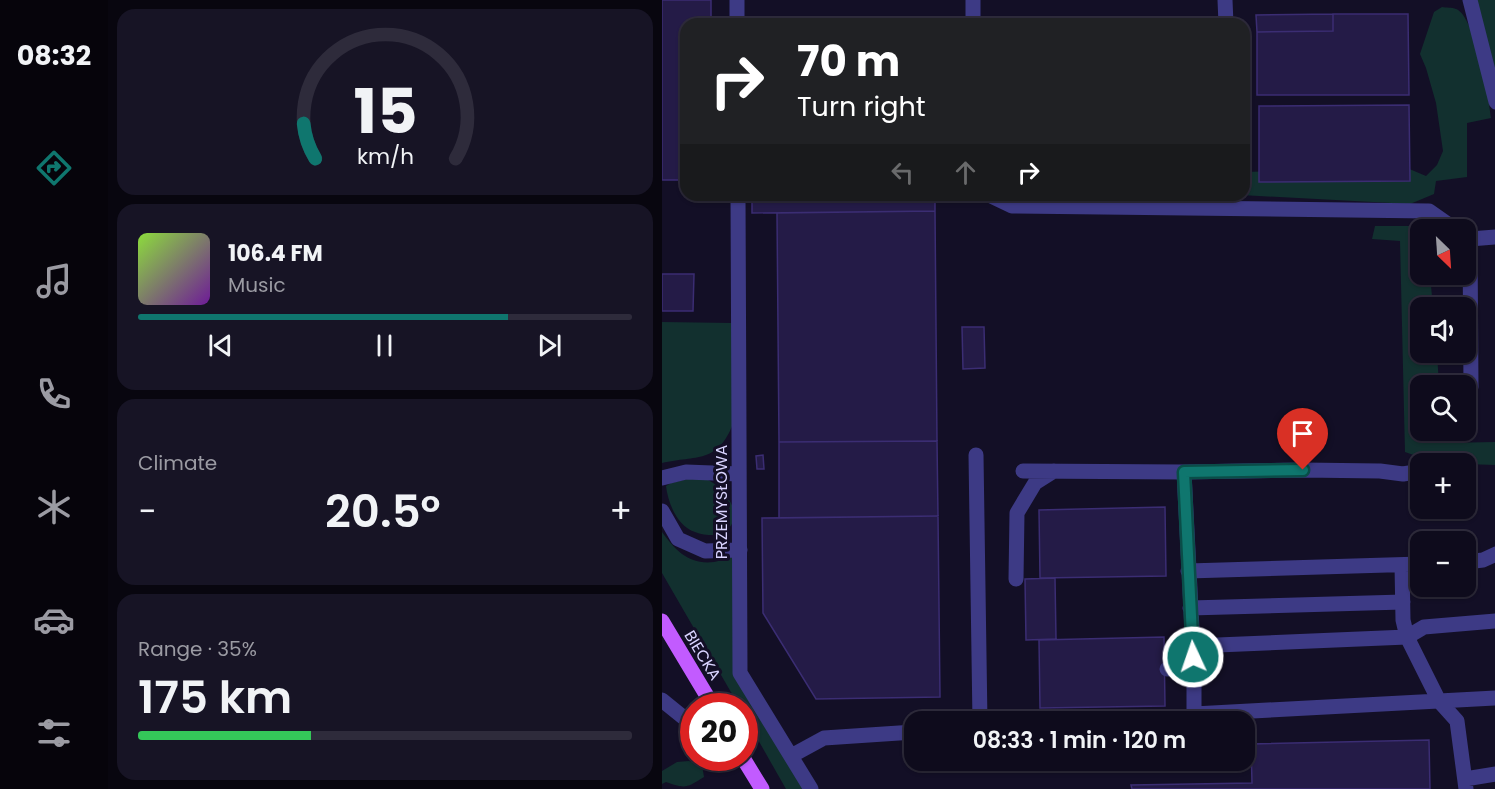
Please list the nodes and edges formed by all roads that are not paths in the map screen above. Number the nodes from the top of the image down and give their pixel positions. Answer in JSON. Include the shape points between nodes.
{"nodes":[{"id":1,"x":737,"y":0,"type":"edge"},
{"id":2,"x":973,"y":0,"type":"edge"},
{"id":3,"x":1225,"y":0,"type":"edge"},
{"id":4,"x":1470,"y":0,"type":"edge"},
{"id":5,"x":737,"y":18,"type":"edge"},
{"id":6,"x":973,"y":18,"type":"edge"},
{"id":7,"x":1226,"y":18,"type":"edge"},
{"id":8,"x":1496,"y":102,"type":"edge"},
{"id":9,"x":738,"y":201,"type":"edge"},
{"id":10,"x":1002,"y":201,"type":"edge"},
{"id":11,"x":1440,"y":219,"type":"edge"},
{"id":12,"x":1476,"y":237,"type":"edge"},
{"id":13,"x":1496,"y":237,"type":"edge"},
{"id":14,"x":1469,"y":285,"type":"edge"},
{"id":15,"x":1471,"y":375,"type":"edge"},
{"id":16,"x":976,"y":455,"type":"dead end"},
{"id":17,"x":1023,"y":471,"type":"dead end"},
{"id":18,"x":1054,"y":471,"type":"junction"},
{"id":19,"x":1184,"y":472,"type":"junction"},
{"id":20,"x":1410,"y":473,"type":"edge"},
{"id":21,"x":739,"y":474,"type":"junction"},
{"id":22,"x":662,"y":478,"type":"edge"},
{"id":23,"x":662,"y":511,"type":"edge"},
{"id":24,"x":740,"y":550,"type":"junction"},
{"id":25,"x":1496,"y":554,"type":"edge"},
{"id":26,"x":1476,"y":561,"type":"edge"},
{"id":27,"x":1402,"y":565,"type":"junction"},
{"id":28,"x":1410,"y":565,"type":"edge"},
{"id":29,"x":1188,"y":571,"type":"junction"},
{"id":30,"x":1016,"y":579,"type":"dead end"},
{"id":31,"x":1403,"y":602,"type":"junction"},
{"id":32,"x":1190,"y":608,"type":"junction"},
{"id":33,"x":662,"y":621,"type":"edge"},
{"id":34,"x":1496,"y":621,"type":"edge"},
{"id":35,"x":1407,"y":637,"type":"junction"},
{"id":36,"x":1193,"y":646,"type":"junction"},
{"id":37,"x":1194,"y":668,"type":"junction"},
{"id":38,"x":1167,"y":669,"type":"dead end"},
{"id":39,"x":705,"y":693,"type":"edge"},
{"id":40,"x":1496,"y":699,"type":"edge"},
{"id":41,"x":662,"y":700,"type":"edge"},
{"id":42,"x":1439,"y":701,"type":"junction"},
{"id":43,"x":980,"y":711,"type":"edge"},
{"id":44,"x":1194,"y":711,"type":"edge"},
{"id":45,"x":1251,"y":711,"type":"edge"},
{"id":46,"x":680,"y":715,"type":"edge"},
{"id":47,"x":904,"y":733,"type":"edge"},
{"id":48,"x":791,"y":756,"type":"junction"},
{"id":49,"x":751,"y":771,"type":"edge"},
{"id":50,"x":1496,"y":774,"type":"edge"},
{"id":51,"x":1465,"y":784,"type":"edge"},
{"id":52,"x":762,"y":789,"type":"edge"},
{"id":53,"x":811,"y":789,"type":"edge"}],
"edges":[{"from":1,"to":5,"type":"street"},
{"from":2,"to":6,"type":"street"},
{"from":3,"to":7,"type":"street"},
{"from":4,"to":8,"type":"street"},
{"from":9,"to":21,"type":"street","name":"PRZEMYSŁOWA"},
{"from":10,"to":11,"type":"street","via":[[1012,206],[1429,211]]},
{"from":12,"to":13,"type":"street"},
{"from":14,"to":15,"type":"street"},
{"from":16,"to":43,"type":"street"},
{"from":17,"to":18,"type":"street"},
{"from":18,"to":19,"type":"street"},
{"from":18,"to":30,"type":"street","via":[[1036,483],[1018,513]]},
{"from":19,"to":20,"type":"street"},
{"from":19,"to":29,"type":"street"},
{"from":21,"to":22,"type":"street","via":[[686,471]]},
{"from":21,"to":24,"type":"street","name":"PRZEMYSŁOWA"},
{"from":23,"to":24,"type":"street","via":[[678,539],[705,551]]},
{"from":24,"to":48,"type":"street","name":"PRZEMYSŁOWA","via":[[740,673]]},
{"from":25,"to":26,"type":"street"},
{"from":27,"to":28,"type":"street"},
{"from":27,"to":29,"type":"street"},
{"from":27,"to":31,"type":"street"},
{"from":29,"to":32,"type":"street"},
{"from":31,"to":32,"type":"street"},
{"from":31,"to":35,"type":"street"},
{"from":32,"to":36,"type":"street"},
{"from":33,"to":39,"type":"main road","name":"BIECKA"},
{"from":34,"to":35,"type":"street","via":[[1424,627]]},
{"from":35,"to":36,"type":"street"},
{"from":35,"to":42,"type":"street"},
{"from":36,"to":37,"type":"street"},
{"from":37,"to":38,"type":"street"},
{"from":37,"to":44,"type":"street"},
{"from":40,"to":42,"type":"street"},
{"from":41,"to":46,"type":"street"},
{"from":42,"to":45,"type":"street"},
{"from":42,"to":51,"type":"street","via":[[1457,721]]},
{"from":47,"to":48,"type":"street","via":[[824,738]]},
{"from":48,"to":53,"type":"street","name":"PRZEMYSŁOWA"},
{"from":49,"to":52,"type":"main road"},
{"from":50,"to":51,"type":"street"}]}
